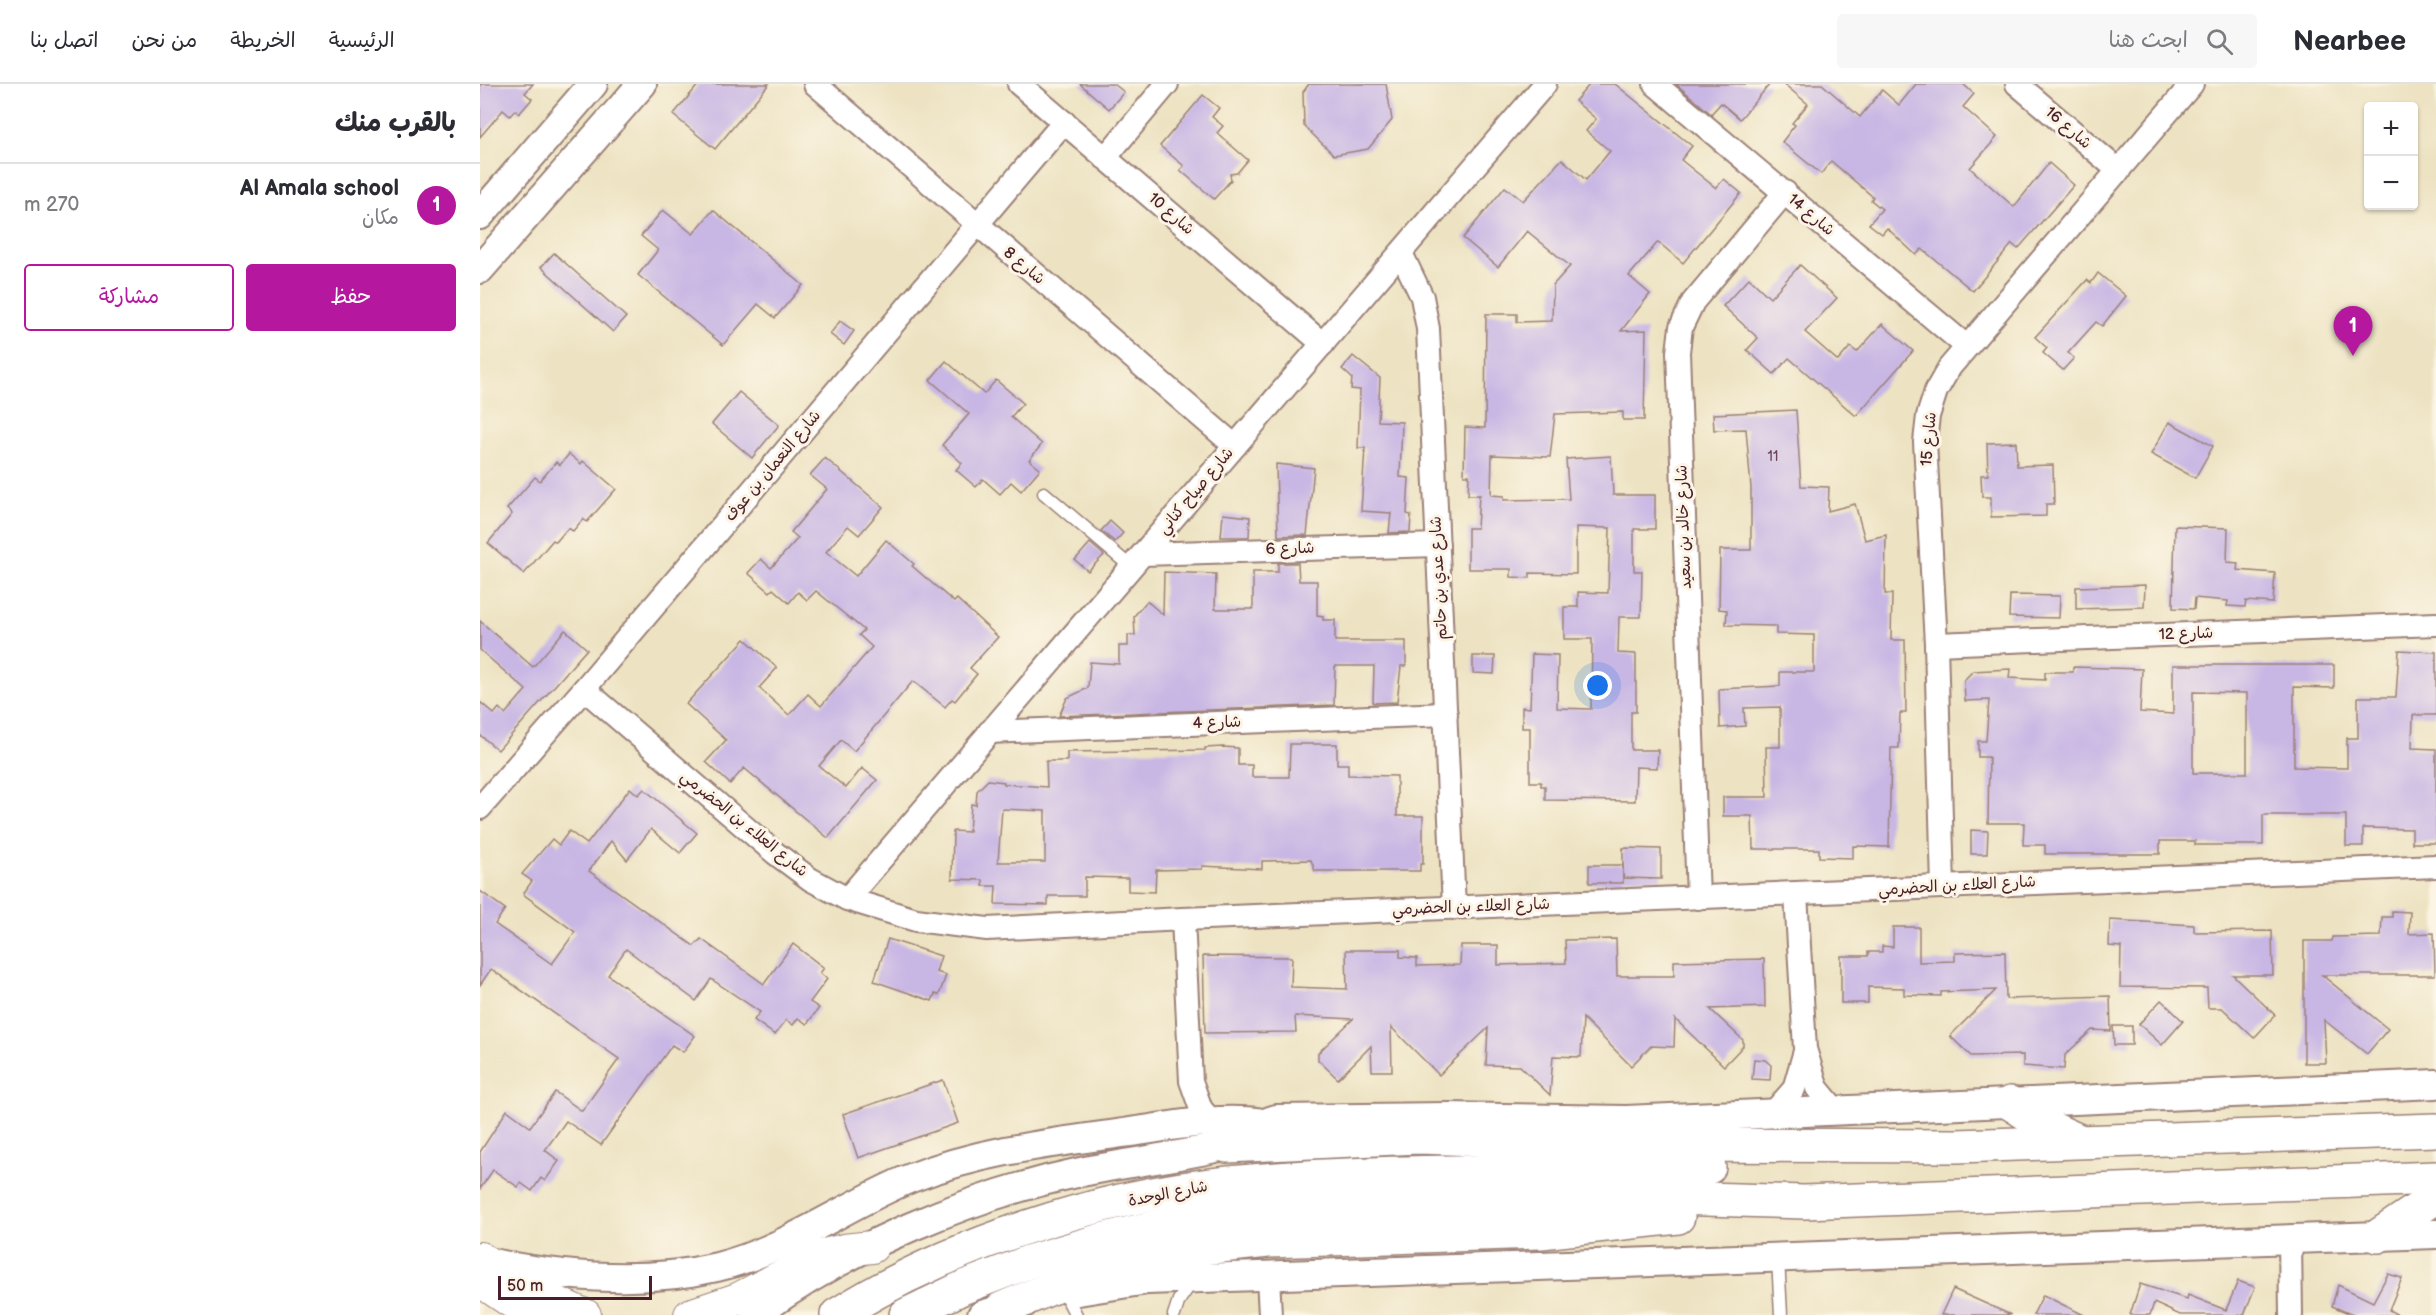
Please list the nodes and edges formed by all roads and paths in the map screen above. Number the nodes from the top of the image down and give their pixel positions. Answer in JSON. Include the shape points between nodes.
{"nodes":[{"id":1,"x":593,"y":84,"type":"edge"},
{"id":2,"x":642,"y":84,"type":"edge"},
{"id":3,"x":815,"y":84,"type":"edge"},
{"id":4,"x":1019,"y":84,"type":"edge"},
{"id":5,"x":1167,"y":84,"type":"edge"},
{"id":6,"x":1545,"y":84,"type":"edge"},
{"id":7,"x":1655,"y":84,"type":"edge"},
{"id":8,"x":2017,"y":84,"type":"edge"},
{"id":9,"x":2192,"y":84,"type":"edge"},
{"id":10,"x":1064,"y":123,"type":"junction"},
{"id":11,"x":1105,"y":158,"type":"junction"},
{"id":12,"x":2119,"y":171,"type":"junction"},
{"id":13,"x":1785,"y":192,"type":"junction"},
{"id":14,"x":480,"y":215,"type":"edge"},
{"id":15,"x":976,"y":226,"type":"junction"},
{"id":16,"x":1401,"y":253,"type":"junction"},
{"id":17,"x":480,"y":269,"type":"edge"},
{"id":18,"x":1323,"y":344,"type":"junction"},
{"id":19,"x":1966,"y":346,"type":"junction"},
{"id":20,"x":1235,"y":446,"type":"junction"},
{"id":21,"x":1044,"y":492,"type":"dead end"},
{"id":22,"x":1438,"y":545,"type":"junction"},
{"id":23,"x":1137,"y":560,"type":"junction"},
{"id":24,"x":2436,"y":624,"type":"edge"},
{"id":25,"x":1936,"y":644,"type":"junction"},
{"id":26,"x":584,"y":689,"type":"junction"},
{"id":27,"x":1446,"y":714,"type":"junction"},
{"id":28,"x":989,"y":732,"type":"junction"},
{"id":29,"x":480,"y":808,"type":"edge"},
{"id":30,"x":2436,"y":866,"type":"edge"},
{"id":31,"x":1942,"y":887,"type":"junction"},
{"id":32,"x":1796,"y":894,"type":"junction"},
{"id":33,"x":1698,"y":898,"type":"junction"},
{"id":34,"x":847,"y":899,"type":"junction"},
{"id":35,"x":1454,"y":908,"type":"junction"},
{"id":36,"x":1183,"y":919,"type":"junction"},
{"id":37,"x":1805,"y":1049,"type":"junction"},
{"id":38,"x":1191,"y":1081,"type":"junction"},
{"id":39,"x":2436,"y":1084,"type":"edge"},
{"id":40,"x":2010,"y":1103,"type":"junction"},
{"id":41,"x":1836,"y":1111,"type":"junction"},
{"id":42,"x":1772,"y":1114,"type":"junction"},
{"id":43,"x":2428,"y":1125,"type":"edge"},
{"id":44,"x":1166,"y":1127,"type":"junction"},
{"id":45,"x":1220,"y":1134,"type":"junction"},
{"id":46,"x":2082,"y":1142,"type":"junction"},
{"id":47,"x":1956,"y":1146,"type":"junction"},
{"id":48,"x":2436,"y":1178,"type":"edge"},
{"id":49,"x":2436,"y":1197,"type":"edge"},
{"id":50,"x":1804,"y":1202,"type":"junction"},
{"id":51,"x":2436,"y":1234,"type":"edge"},
{"id":52,"x":2378,"y":1236,"type":"junction"},
{"id":53,"x":2290,"y":1239,"type":"junction"},
{"id":54,"x":872,"y":1247,"type":"junction"},
{"id":55,"x":1778,"y":1258,"type":"junction"},
{"id":56,"x":482,"y":1267,"type":"edge"},
{"id":57,"x":1268,"y":1276,"type":"junction"},
{"id":58,"x":1194,"y":1279,"type":"junction"},
{"id":59,"x":1071,"y":1304,"type":"edge"},
{"id":60,"x":1000,"y":1314,"type":"edge"},
{"id":61,"x":531,"y":1315,"type":"edge"},
{"id":62,"x":585,"y":1315,"type":"edge"},
{"id":63,"x":690,"y":1315,"type":"edge"},
{"id":64,"x":755,"y":1315,"type":"edge"},
{"id":65,"x":837,"y":1315,"type":"edge"},
{"id":66,"x":906,"y":1315,"type":"edge"},
{"id":67,"x":1174,"y":1315,"type":"edge"},
{"id":68,"x":1270,"y":1315,"type":"edge"},
{"id":69,"x":1781,"y":1315,"type":"edge"},
{"id":70,"x":2291,"y":1315,"type":"edge"}],
"edges":[{"from":1,"to":14,"type":"street"},
{"from":2,"to":17,"type":"street"},
{"from":3,"to":15,"type":"street","name":"شارع 8"},
{"from":4,"to":10,"type":"street","name":"شارع 10"},
{"from":5,"to":11,"type":"street"},
{"from":6,"to":16,"type":"street","name":"شارع صياح كناني"},
{"from":7,"to":13,"type":"street","name":"شارع 14"},
{"from":8,"to":12,"type":"street","name":"شارع 16"},
{"from":9,"to":12,"type":"street","name":"شارع 15"},
{"from":10,"to":11,"type":"street","name":"شارع 10"},
{"from":10,"to":15,"type":"street","name":"شارع النعمان بن عوف"},
{"from":11,"to":18,"type":"street","name":"شارع 10"},
{"from":12,"to":19,"type":"street","name":"شارع 15"},
{"from":13,"to":19,"type":"street","name":"شارع 14"},
{"from":13,"to":33,"type":"street","name":"شارع خالد بن سعيد","via":[[1693,302],[1681,327],[1678,352]]},
{"from":15,"to":20,"type":"street","name":"شارع 8"},
{"from":15,"to":26,"type":"street","name":"شارع النعمان بن عوف"},
{"from":16,"to":18,"type":"street","name":"شارع صياح كناني"},
{"from":16,"to":22,"type":"street","name":"شارع عدي بن حاتم","via":[[1416,282],[1428,329]]},
{"from":18,"to":20,"type":"street","name":"شارع صياح كناني"},
{"from":19,"to":25,"type":"street","name":"شارع 15","via":[[1936,390],[1925,442]]},
{"from":20,"to":23,"type":"street","name":"شارع صياح كناني"},
{"from":21,"to":23,"type":"lane"},
{"from":22,"to":23,"type":"street","name":"شارع 6"},
{"from":22,"to":27,"type":"street","name":"شارع عدي بن حاتم"},
{"from":23,"to":28,"type":"street","name":"شارع صياح كناني"},
{"from":24,"to":25,"type":"street","name":"شارع 12"},
{"from":25,"to":31,"type":"street","name":"شارع 15"},
{"from":26,"to":29,"type":"street","name":"شارع النعمان بن عوف"},
{"from":26,"to":34,"type":"street","name":"شارع العلاء بن الحضرمي","via":[[776,853],[810,879]]},
{"from":27,"to":28,"type":"street","name":"شارع 4"},
{"from":27,"to":35,"type":"street","name":"شارع عدي بن حاتم"},
{"from":28,"to":34,"type":"street","name":"شارع صياح كناني"},
{"from":30,"to":31,"type":"street","name":"شارع العلاء بن الحضرمي"},
{"from":31,"to":32,"type":"street","name":"شارع العلاء بن الحضرمي"},
{"from":32,"to":33,"type":"street","name":"شارع العلاء بن الحضرمي"},
{"from":32,"to":37,"type":"street"},
{"from":33,"to":35,"type":"street","name":"شارع العلاء بن الحضرمي"},
{"from":34,"to":36,"type":"street","name":"شارع العلاء بن الحضرمي","via":[[916,920],[987,930]]},
{"from":35,"to":36,"type":"street","name":"شارع العلاء بن الحضرمي"},
{"from":36,"to":38,"type":"street"},
{"from":37,"to":41,"type":"street","via":[[1814,1081]]},
{"from":37,"to":42,"type":"street","via":[[1794,1089]]},
{"from":38,"to":44,"type":"street","via":[[1181,1107]]},
{"from":38,"to":45,"type":"street","via":[[1201,1109]]},
{"from":39,"to":40,"type":"street"},
{"from":40,"to":41,"type":"street"},
{"from":40,"to":46,"type":"highway","via":[[2044,1125]]},
{"from":41,"to":42,"type":"street"},
{"from":42,"to":45,"type":"street","via":[[1618,1120],[1283,1119]]},
{"from":43,"to":46,"type":"highway"},
{"from":44,"to":45,"type":"street"},
{"from":44,"to":56,"type":"street","via":[[1023,1147],[939,1168],[886,1190],[768,1251],[717,1267],[625,1276]]},
{"from":45,"to":47,"type":"highway","via":[[1668,1145]]},
{"from":45,"to":54,"type":"street","via":[[1032,1184],[939,1216]]},
{"from":46,"to":47,"type":"highway"},
{"from":47,"to":65,"type":"highway","name":"شارع الوحدة","via":[[1727,1166],[1308,1177],[1227,1183],[1147,1196],[1068,1215],[916,1272]]},
{"from":48,"to":50,"type":"highway"},
{"from":49,"to":52,"type":"highway"},
{"from":50,"to":60,"type":"highway","via":[[1541,1232],[1268,1241],[1202,1248],[1075,1278]]},
{"from":50,"to":66,"type":"highway","name":"شارع الوحدة","via":[[1699,1198],[1243,1212],[1101,1240],[1032,1261]]},
{"from":51,"to":52,"type":"street"},
{"from":52,"to":53,"type":"street"},
{"from":53,"to":55,"type":"street"},
{"from":53,"to":70,"type":"street"},
{"from":54,"to":63,"type":"main road","via":[[820,1256],[738,1299]]},
{"from":54,"to":64,"type":"street","via":[[820,1272]]},
{"from":55,"to":57,"type":"street"},
{"from":55,"to":69,"type":"lane"},
{"from":56,"to":61,"type":"main road"},
{"from":56,"to":62,"type":"main road"},
{"from":57,"to":58,"type":"street"},
{"from":57,"to":68,"type":"street"},
{"from":58,"to":59,"type":"street","via":[[1126,1282]]},
{"from":58,"to":67,"type":"lane"},
{"from":59,"to":60,"type":"street"}]}
